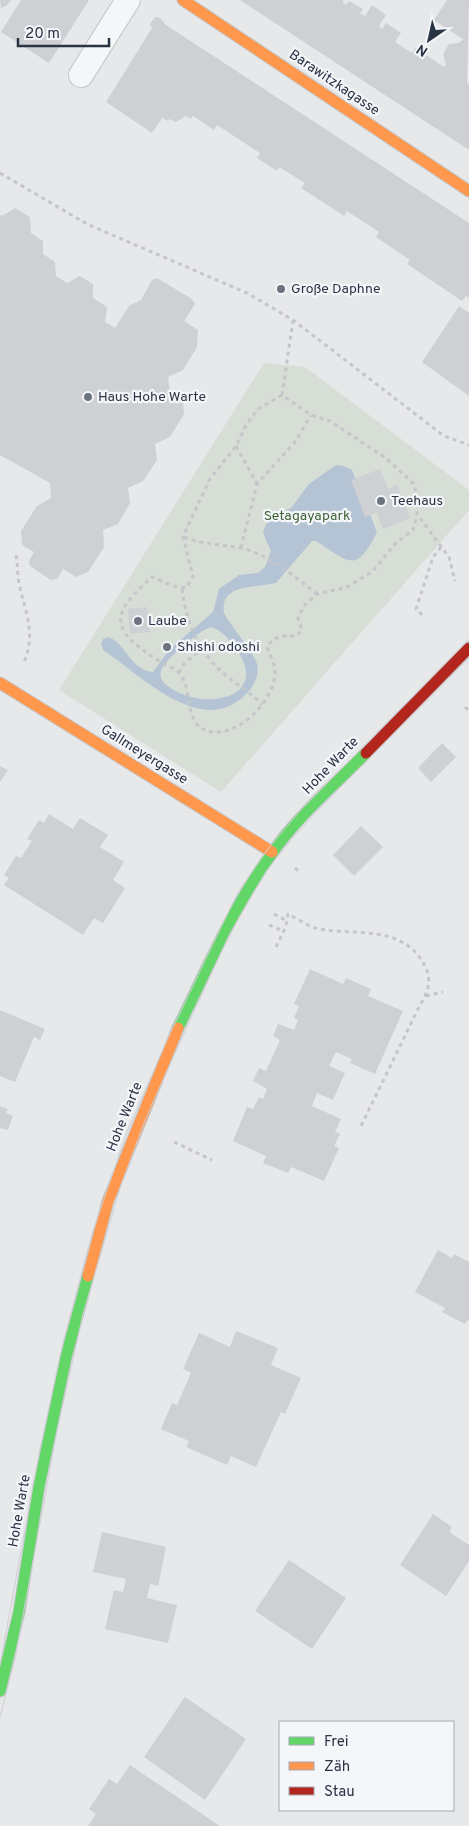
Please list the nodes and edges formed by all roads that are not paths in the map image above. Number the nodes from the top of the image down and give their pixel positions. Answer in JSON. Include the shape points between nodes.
{"nodes":[{"id":1,"x":128,"y":0,"type":"edge"},
{"id":2,"x":182,"y":0,"type":"edge"},
{"id":3,"x":81,"y":75,"type":"dead end"},
{"id":4,"x":469,"y":191,"type":"edge"},
{"id":5,"x":469,"y":648,"type":"edge"},
{"id":6,"x":0,"y":683,"type":"edge"},
{"id":7,"x":272,"y":852,"type":"junction"},
{"id":8,"x":0,"y":1691,"type":"edge"}],
"edges":[{"from":1,"to":3,"type":"street"},
{"from":2,"to":4,"type":"street","name":"Barawitzkagasse"},
{"from":5,"to":7,"type":"street","name":"Hohe Warte","via":[[309,810]]},
{"from":6,"to":7,"type":"street","name":"Gallmeyergasse"},
{"from":7,"to":8,"type":"street","name":"Hohe Warte","via":[[234,913],[170,1047],[108,1200],[66,1357],[39,1486],[19,1612]]}]}
